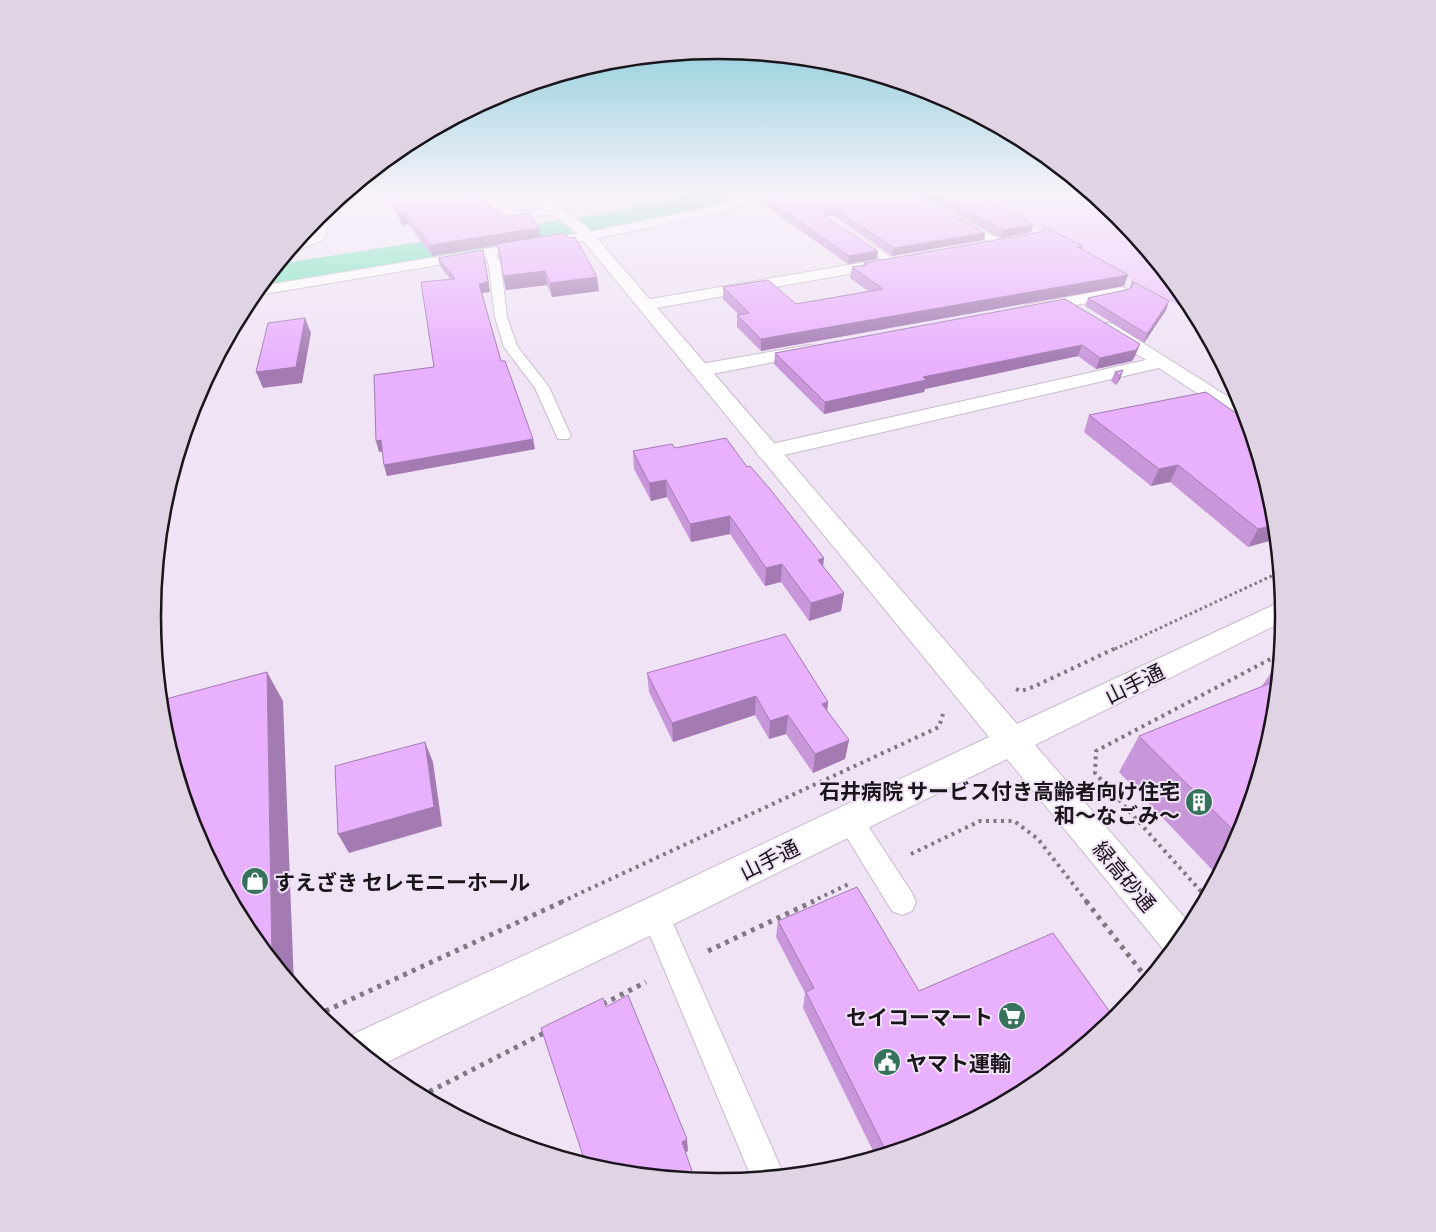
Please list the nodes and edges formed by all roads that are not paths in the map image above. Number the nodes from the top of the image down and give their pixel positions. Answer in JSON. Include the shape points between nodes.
{"nodes":[{"id":1,"x":500,"y":249,"type":"edge"},
{"id":2,"x":598,"y":249,"type":"edge"},
{"id":3,"x":874,"y":249,"type":"edge"},
{"id":4,"x":490,"y":252,"type":"junction"},
{"id":5,"x":910,"y":259,"type":"edge"},
{"id":6,"x":892,"y":262,"type":"junction"},
{"id":7,"x":267,"y":290,"type":"edge"},
{"id":8,"x":1121,"y":292,"type":"edge"},
{"id":9,"x":1066,"y":303,"type":"junction"},
{"id":10,"x":645,"y":305,"type":"junction"},
{"id":11,"x":1018,"y":312,"type":"edge"},
{"id":12,"x":826,"y":347,"type":"edge"},
{"id":13,"x":1162,"y":362,"type":"junction"},
{"id":14,"x":701,"y":370,"type":"junction"},
{"id":15,"x":1236,"y":410,"type":"edge"},
{"id":16,"x":563,"y":436,"type":"dead end"},
{"id":17,"x":768,"y":452,"type":"junction"},
{"id":18,"x":1275,"y":614,"type":"edge"},
{"id":19,"x":1012,"y":742,"type":"junction"},
{"id":20,"x":850,"y":820,"type":"junction"},
{"id":21,"x":902,"y":902,"type":"dead end"},
{"id":22,"x":655,"y":914,"type":"junction"},
{"id":23,"x":1175,"y":935,"type":"edge"},
{"id":24,"x":368,"y":1049,"type":"edge"},
{"id":25,"x":765,"y":1171,"type":"edge"}],
"edges":[{"from":1,"to":4,"type":"street"},
{"from":2,"to":10,"type":"street","name":"緑高砂通"},
{"from":3,"to":6,"type":"lane"},
{"from":4,"to":7,"type":"street"},
{"from":4,"to":16,"type":"lane","via":[[495,266],[501,317],[510,347],[542,387]]},
{"from":5,"to":6,"type":"street"},
{"from":6,"to":10,"type":"street"},
{"from":8,"to":9,"type":"street"},
{"from":9,"to":11,"type":"street"},
{"from":9,"to":13,"type":"street"},
{"from":10,"to":14,"type":"street","name":"緑高砂通"},
{"from":12,"to":14,"type":"street"},
{"from":13,"to":15,"type":"street"},
{"from":13,"to":17,"type":"street"},
{"from":14,"to":17,"type":"street","name":"緑高砂通"},
{"from":17,"to":19,"type":"street","name":"緑高砂通"},
{"from":18,"to":19,"type":"street","name":"山手通"},
{"from":19,"to":20,"type":"street","name":"山手通"},
{"from":19,"to":23,"type":"street","name":"緑高砂通"},
{"from":20,"to":21,"type":"lane"},
{"from":20,"to":22,"type":"street","name":"山手通"},
{"from":22,"to":24,"type":"street","name":"山手通"},
{"from":22,"to":25,"type":"lane"}]}
